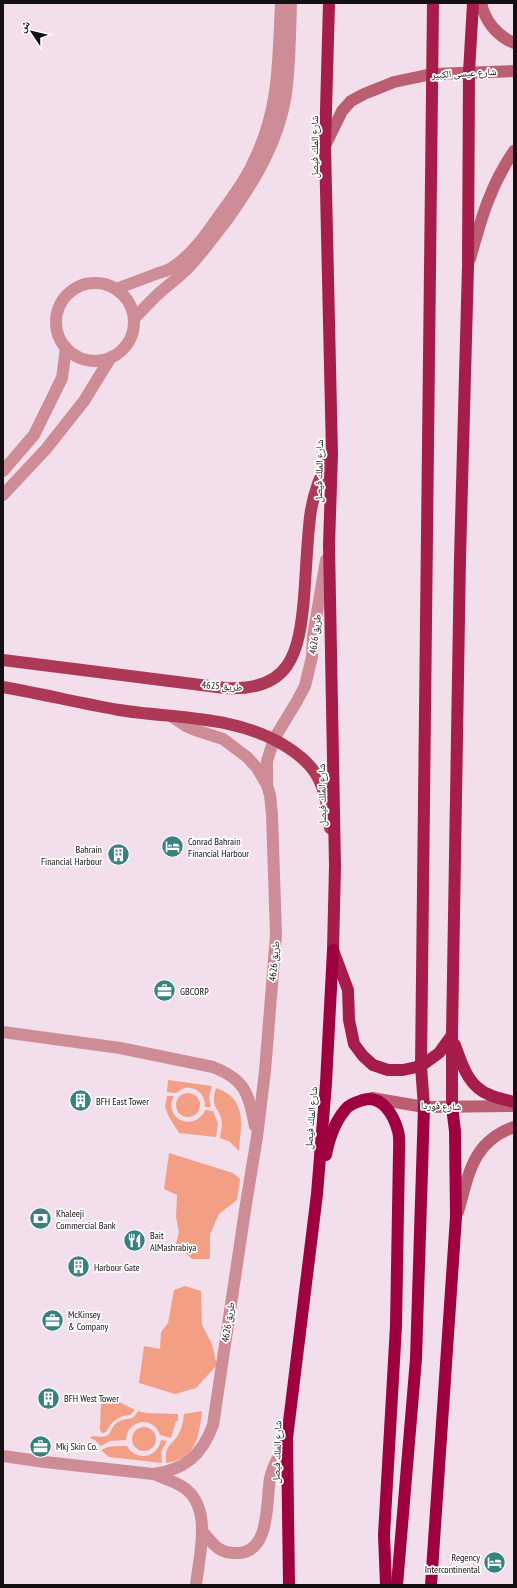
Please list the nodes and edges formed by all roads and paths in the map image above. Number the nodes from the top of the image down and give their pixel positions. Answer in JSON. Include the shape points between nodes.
{"nodes":[{"id":1,"x":281,"y":3,"type":"edge"},
{"id":2,"x":291,"y":3,"type":"edge"},
{"id":3,"x":329,"y":3,"type":"edge"},
{"id":4,"x":433,"y":3,"type":"edge"},
{"id":5,"x":473,"y":3,"type":"edge"},
{"id":6,"x":481,"y":3,"type":"edge"},
{"id":7,"x":514,"y":43,"type":"edge"},
{"id":8,"x":514,"y":71,"type":"edge"},
{"id":9,"x":469,"y":72,"type":"junction"},
{"id":10,"x":432,"y":74,"type":"junction"},
{"id":11,"x":325,"y":146,"type":"junction"},
{"id":12,"x":514,"y":151,"type":"edge"},
{"id":13,"x":468,"y":266,"type":"junction"},
{"id":14,"x":116,"y":289,"type":"junction"},
{"id":15,"x":134,"y":319,"type":"junction"},
{"id":16,"x":66,"y":348,"type":"junction"},
{"id":17,"x":111,"y":357,"type":"junction"},
{"id":18,"x":332,"y":454,"type":"junction"},
{"id":19,"x":3,"y":471,"type":"edge"},
{"id":20,"x":3,"y":495,"type":"edge"},
{"id":21,"x":329,"y":545,"type":"junction"},
{"id":22,"x":3,"y":660,"type":"edge"},
{"id":23,"x":3,"y":688,"type":"edge"},
{"id":24,"x":171,"y":716,"type":"junction"},
{"id":25,"x":274,"y":739,"type":"junction"},
{"id":26,"x":267,"y":785,"type":"junction"},
{"id":27,"x":335,"y":866,"type":"junction"},
{"id":28,"x":333,"y":950,"type":"junction"},
{"id":29,"x":3,"y":1032,"type":"edge"},
{"id":30,"x":452,"y":1036,"type":"junction"},
{"id":31,"x":421,"y":1066,"type":"junction"},
{"id":32,"x":369,"y":1098,"type":"junction"},
{"id":33,"x":514,"y":1102,"type":"edge"},
{"id":34,"x":424,"y":1106,"type":"junction"},
{"id":35,"x":514,"y":1106,"type":"edge"},
{"id":36,"x":452,"y":1107,"type":"junction"},
{"id":37,"x":514,"y":1127,"type":"edge"},
{"id":38,"x":257,"y":1137,"type":"junction"},
{"id":39,"x":317,"y":1194,"type":"junction"},
{"id":40,"x":456,"y":1217,"type":"junction"},
{"id":41,"x":287,"y":1438,"type":"junction"},
{"id":42,"x":3,"y":1456,"type":"edge"},
{"id":43,"x":153,"y":1474,"type":"junction"},
{"id":44,"x":202,"y":1531,"type":"junction"},
{"id":45,"x":196,"y":1585,"type":"edge"},
{"id":46,"x":289,"y":1585,"type":"edge"},
{"id":47,"x":386,"y":1585,"type":"edge"},
{"id":48,"x":397,"y":1585,"type":"edge"},
{"id":49,"x":431,"y":1585,"type":"edge"}],
"edges":[{"from":1,"to":14,"type":"street","via":[[276,94],[270,119],[252,166],[200,242],[182,260],[171,268]]},
{"from":2,"to":15,"type":"street","via":[[286,95],[271,147],[245,194],[199,256]]},
{"from":3,"to":11,"type":"highway","name":"شارع الملك فيصل"},
{"from":4,"to":10,"type":"highway"},
{"from":5,"to":9,"type":"highway"},
{"from":6,"to":7,"type":"main road","via":[[482,10],[493,28],[504,39]]},
{"from":8,"to":9,"type":"main road","name":"شارع عيسى الكبير"},
{"from":9,"to":10,"type":"main road","name":"شارع عيسى الكبير"},
{"from":9,"to":13,"type":"highway"},
{"from":10,"to":11,"type":"main road","name":"شارع عيسى الكبير","via":[[394,82],[352,101],[342,111]]},
{"from":10,"to":31,"type":"highway"},
{"from":11,"to":18,"type":"highway","name":"شارع الملك فيصل"},
{"from":12,"to":13,"type":"main road","via":[[491,190]]},
{"from":13,"to":30,"type":"highway","via":[[460,543]]},
{"from":14,"to":15,"type":"street","via":[[129,302]]},
{"from":14,"to":16,"type":"street","via":[[100,283],[90,283],[77,287],[66,296],[60,304],[56,322],[59,336]]},
{"from":15,"to":17,"type":"street","via":[[131,337],[119,352]]},
{"from":16,"to":17,"type":"street","via":[[82,359],[92,361]]},
{"from":16,"to":19,"type":"street","via":[[62,378],[34,435]]},
{"from":17,"to":20,"type":"street","via":[[84,401],[46,449]]},
{"from":18,"to":21,"type":"highway","name":"شارع الملك فيصل"},
{"from":18,"to":22,"type":"main road","name":"طريق 4625","via":[[321,472],[312,509],[301,630],[296,650],[291,661],[270,682],[240,689],[225,688]]},
{"from":21,"to":25,"type":"street","name":"طريق 4626","via":[[313,636],[312,657],[305,686]]},
{"from":21,"to":27,"type":"highway","name":"شارع الملك فيصل"},
{"from":23,"to":24,"type":"main road","via":[[120,710]]},
{"from":24,"to":25,"type":"main road","via":[[236,725]]},
{"from":24,"to":26,"type":"street","name":"طريق 4626","via":[[186,726],[223,739],[235,747],[256,768]]},
{"from":25,"to":26,"type":"street","name":"طريق 4626","via":[[267,761]]},
{"from":25,"to":27,"type":"main road","via":[[295,752],[318,776],[326,797]]},
{"from":26,"to":38,"type":"street","name":"طريق 4626","via":[[272,805],[276,935]]},
{"from":27,"to":28,"type":"highway","name":"شارع الملك فيصل"},
{"from":28,"to":31,"type":"highway","via":[[348,990],[349,1020],[354,1044],[363,1056],[373,1064],[388,1070]]},
{"from":28,"to":39,"type":"highway","name":"شارع الملك فيصل"},
{"from":29,"to":38,"type":"street","name":"طريق 4626","via":[[120,1048],[213,1066],[240,1082],[249,1097]]},
{"from":30,"to":31,"type":"highway","via":[[440,1053]]},
{"from":30,"to":33,"type":"highway","via":[[463,1070],[470,1080],[488,1095]]},
{"from":30,"to":36,"type":"highway"},
{"from":31,"to":34,"type":"highway"},
{"from":32,"to":34,"type":"main road","name":"شارع فوردا"},
{"from":32,"to":39,"type":"highway","via":[[346,1108],[336,1121]]},
{"from":32,"to":47,"type":"highway","via":[[386,1107],[393,1116],[398,1132],[396,1326],[384,1535]]},
{"from":34,"to":36,"type":"main road","name":"شارع فوردا"},
{"from":34,"to":48,"type":"highway","via":[[416,1359]]},
{"from":35,"to":36,"type":"main road","name":"شارع فوردا"},
{"from":36,"to":40,"type":"highway","via":[[455,1131]]},
{"from":37,"to":40,"type":"main road","via":[[498,1134],[479,1150],[471,1166]]},
{"from":38,"to":43,"type":"street","name":"طريق 4626","via":[[213,1425],[200,1450],[185,1464],[173,1470]]},
{"from":39,"to":41,"type":"highway","name":"شارع الملك فيصل"},
{"from":40,"to":49,"type":"highway"},
{"from":41,"to":44,"type":"street","via":[[271,1477],[263,1533],[254,1548],[242,1553],[228,1553],[216,1547]]},
{"from":41,"to":46,"type":"highway","name":"شارع الملك فيصل"},
{"from":42,"to":43,"type":"street","name":"طريق 4626"},
{"from":43,"to":44,"type":"street","name":"طريق 4626","via":[[181,1486],[193,1496],[200,1508]]},
{"from":44,"to":45,"type":"street","name":"طريق 4626"}]}
